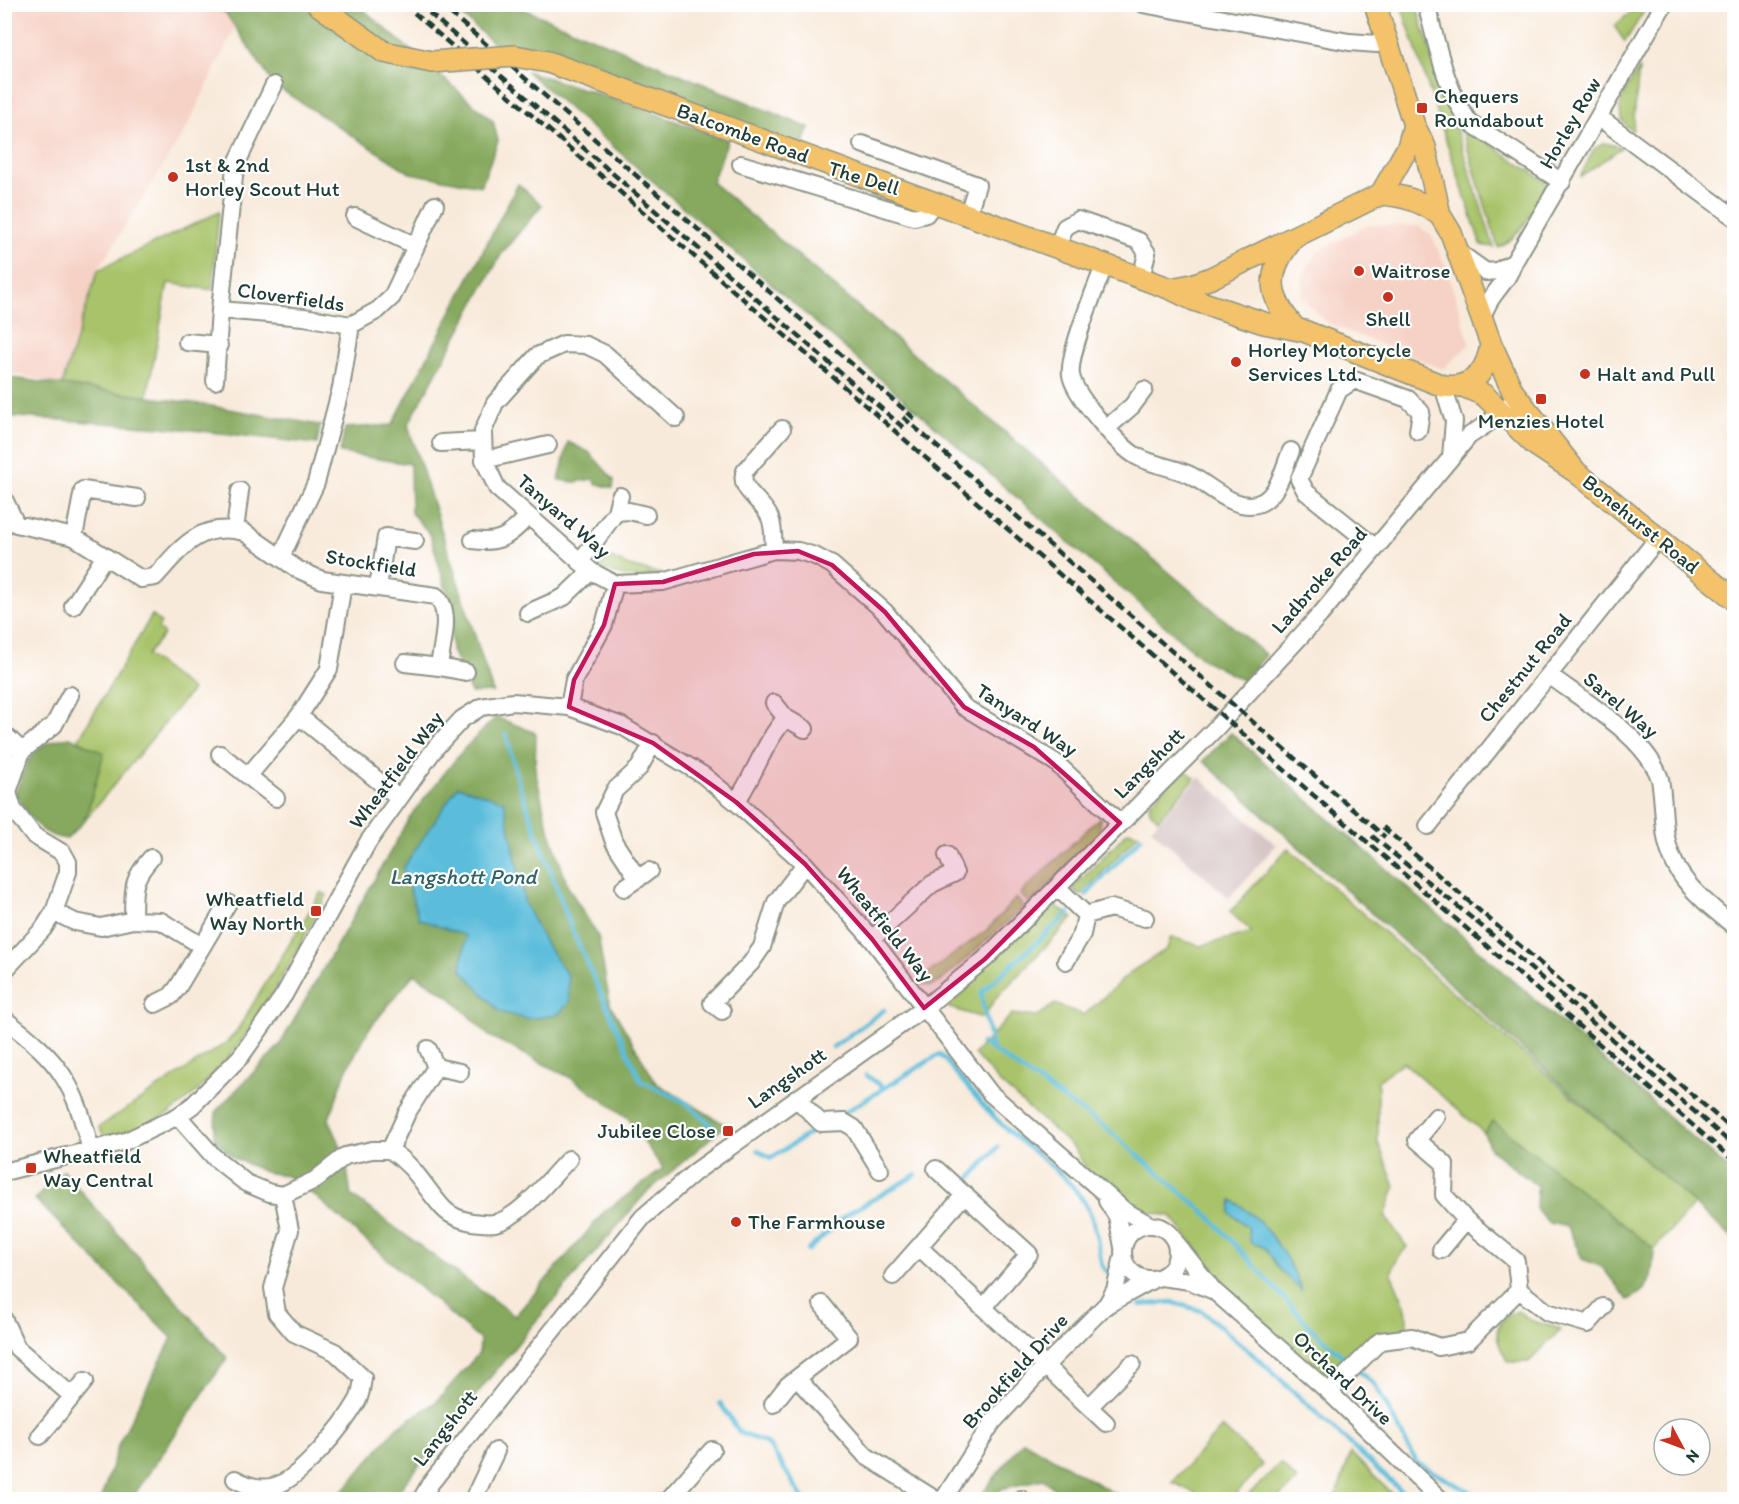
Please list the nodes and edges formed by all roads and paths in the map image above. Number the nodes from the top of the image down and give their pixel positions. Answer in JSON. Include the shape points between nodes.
{"nodes":[{"id":1,"x":317,"y":4,"type":"edge"},
{"id":2,"x":1143,"y":4,"type":"edge"},
{"id":3,"x":1376,"y":4,"type":"edge"},
{"id":4,"x":1425,"y":4,"type":"edge"},
{"id":5,"x":1664,"y":4,"type":"edge"},
{"id":6,"x":1388,"y":40,"type":"junction"},
{"id":7,"x":274,"y":85,"type":"dead end"},
{"id":8,"x":1600,"y":118,"type":"junction"},
{"id":9,"x":1414,"y":126,"type":"junction"},
{"id":10,"x":862,"y":144,"type":"dead end"},
{"id":11,"x":741,"y":164,"type":"dead end"},
{"id":12,"x":1562,"y":182,"type":"junction"},
{"id":13,"x":1382,"y":194,"type":"junction"},
{"id":14,"x":934,"y":203,"type":"junction"},
{"id":15,"x":435,"y":206,"type":"dead end"},
{"id":16,"x":968,"y":214,"type":"junction"},
{"id":17,"x":1440,"y":215,"type":"junction"},
{"id":18,"x":355,"y":217,"type":"dead end"},
{"id":19,"x":1734,"y":218,"type":"edge"},
{"id":20,"x":1292,"y":240,"type":"junction"},
{"id":21,"x":416,"y":246,"type":"junction"},
{"id":22,"x":1058,"y":248,"type":"junction"},
{"id":23,"x":1458,"y":252,"type":"junction"},
{"id":24,"x":1514,"y":262,"type":"junction"},
{"id":25,"x":1104,"y":266,"type":"junction"},
{"id":26,"x":1141,"y":278,"type":"junction"},
{"id":27,"x":1211,"y":278,"type":"junction"},
{"id":28,"x":1171,"y":289,"type":"junction"},
{"id":29,"x":1215,"y":307,"type":"junction"},
{"id":30,"x":220,"y":310,"type":"junction"},
{"id":31,"x":1482,"y":319,"type":"junction"},
{"id":32,"x":351,"y":325,"type":"junction"},
{"id":33,"x":1294,"y":327,"type":"junction"},
{"id":34,"x":186,"y":342,"type":"dead end"},
{"id":35,"x":1491,"y":344,"type":"junction"},
{"id":36,"x":219,"y":345,"type":"junction"},
{"id":37,"x":215,"y":381,"type":"dead end"},
{"id":38,"x":1453,"y":386,"type":"junction"},
{"id":39,"x":1144,"y":390,"type":"dead end"},
{"id":40,"x":1513,"y":392,"type":"junction"},
{"id":41,"x":1503,"y":413,"type":"junction"},
{"id":42,"x":676,"y":418,"type":"dead end"},
{"id":43,"x":1107,"y":428,"type":"junction"},
{"id":44,"x":782,"y":429,"type":"dead end"},
{"id":45,"x":1418,"y":431,"type":"dead end"},
{"id":46,"x":481,"y":441,"type":"junction"},
{"id":47,"x":441,"y":443,"type":"dead end"},
{"id":48,"x":548,"y":445,"type":"dead end"},
{"id":49,"x":1291,"y":451,"type":"dead end"},
{"id":50,"x":1450,"y":457,"type":"junction"},
{"id":51,"x":484,"y":459,"type":"junction"},
{"id":52,"x":1576,"y":472,"type":"junction"},
{"id":53,"x":240,"y":491,"type":"dead end"},
{"id":54,"x":137,"y":498,"type":"dead end"},
{"id":55,"x":4,"y":499,"type":"edge"},
{"id":56,"x":646,"y":515,"type":"dead end"},
{"id":57,"x":527,"y":517,"type":"junction"},
{"id":58,"x":235,"y":530,"type":"junction"},
{"id":59,"x":74,"y":537,"type":"junction"},
{"id":60,"x":1658,"y":538,"type":"junction"},
{"id":61,"x":415,"y":540,"type":"dead end"},
{"id":62,"x":473,"y":540,"type":"dead end"},
{"id":63,"x":1376,"y":548,"type":"junction"},
{"id":64,"x":774,"y":550,"type":"junction"},
{"id":65,"x":105,"y":556,"type":"junction"},
{"id":66,"x":281,"y":557,"type":"junction"},
{"id":67,"x":585,"y":566,"type":"junction"},
{"id":68,"x":343,"y":584,"type":"junction"},
{"id":69,"x":615,"y":584,"type":"junction"},
{"id":70,"x":378,"y":587,"type":"junction"},
{"id":71,"x":1734,"y":599,"type":"edge"},
{"id":72,"x":73,"y":606,"type":"dead end"},
{"id":73,"x":528,"y":613,"type":"dead end"},
{"id":74,"x":405,"y":663,"type":"dead end"},
{"id":75,"x":439,"y":667,"type":"junction"},
{"id":76,"x":466,"y":672,"type":"dead end"},
{"id":77,"x":1549,"y":675,"type":"junction"},
{"id":78,"x":70,"y":695,"type":"dead end"},
{"id":79,"x":774,"y":703,"type":"dead end"},
{"id":80,"x":569,"y":707,"type":"junction"},
{"id":81,"x":299,"y":716,"type":"junction"},
{"id":82,"x":786,"y":718,"type":"junction"},
{"id":83,"x":1216,"y":728,"type":"joint"},
{"id":84,"x":805,"y":729,"type":"dead end"},
{"id":85,"x":4,"y":734,"type":"edge"},
{"id":86,"x":653,"y":743,"type":"junction"},
{"id":87,"x":22,"y":751,"type":"junction"},
{"id":88,"x":220,"y":754,"type":"dead end"},
{"id":89,"x":249,"y":775,"type":"junction"},
{"id":90,"x":398,"y":797,"type":"junction"},
{"id":91,"x":276,"y":798,"type":"dead end"},
{"id":92,"x":736,"y":802,"type":"junction"},
{"id":93,"x":9,"y":812,"type":"edge"},
{"id":94,"x":1120,"y":823,"type":"junction"},
{"id":95,"x":1428,"y":826,"type":"dead end"},
{"id":96,"x":947,"y":855,"type":"dead end"},
{"id":97,"x":151,"y":858,"type":"dead end"},
{"id":98,"x":805,"y":864,"type":"junction"},
{"id":99,"x":637,"y":879,"type":"dead end"},
{"id":100,"x":1057,"y":887,"type":"junction"},
{"id":101,"x":228,"y":903,"type":"dead end"},
{"id":102,"x":54,"y":912,"type":"junction"},
{"id":103,"x":1086,"y":915,"type":"junction"},
{"id":104,"x":1145,"y":918,"type":"dead end"},
{"id":105,"x":134,"y":920,"type":"junction"},
{"id":106,"x":1734,"y":926,"type":"edge"},
{"id":107,"x":872,"y":939,"type":"junction"},
{"id":108,"x":202,"y":946,"type":"junction"},
{"id":109,"x":1066,"y":962,"type":"dead end"},
{"id":110,"x":4,"y":970,"type":"edge"},
{"id":111,"x":155,"y":1004,"type":"dead end"},
{"id":112,"x":713,"y":1005,"type":"dead end"},
{"id":113,"x":924,"y":1008,"type":"junction"},
{"id":114,"x":4,"y":1019,"type":"edge"},
{"id":115,"x":428,"y":1049,"type":"dead end"},
{"id":116,"x":436,"y":1067,"type":"junction"},
{"id":117,"x":460,"y":1072,"type":"dead end"},
{"id":118,"x":796,"y":1098,"type":"junction"},
{"id":119,"x":178,"y":1116,"type":"junction"},
{"id":120,"x":1436,"y":1117,"type":"dead end"},
{"id":121,"x":390,"y":1150,"type":"junction"},
{"id":122,"x":91,"y":1151,"type":"junction"},
{"id":123,"x":569,"y":1160,"type":"dead end"},
{"id":124,"x":936,"y":1169,"type":"dead end"},
{"id":125,"x":880,"y":1170,"type":"dead end"},
{"id":126,"x":4,"y":1172,"type":"edge"},
{"id":127,"x":1096,"y":1186,"type":"junction"},
{"id":128,"x":965,"y":1194,"type":"junction"},
{"id":129,"x":283,"y":1195,"type":"junction"},
{"id":130,"x":1466,"y":1220,"type":"junction"},
{"id":131,"x":1150,"y":1225,"type":"junction"},
{"id":132,"x":1177,"y":1244,"type":"junction"},
{"id":133,"x":919,"y":1247,"type":"junction"},
{"id":134,"x":1441,"y":1250,"type":"dead end"},
{"id":135,"x":1123,"y":1252,"type":"junction"},
{"id":136,"x":893,"y":1276,"type":"dead end"},
{"id":137,"x":1157,"y":1279,"type":"junction"},
{"id":138,"x":1213,"y":1290,"type":"junction"},
{"id":139,"x":1519,"y":1290,"type":"junction"},
{"id":140,"x":822,"y":1304,"type":"dead end"},
{"id":141,"x":1105,"y":1306,"type":"junction"},
{"id":142,"x":1603,"y":1306,"type":"dead end"},
{"id":143,"x":984,"y":1307,"type":"junction"},
{"id":144,"x":4,"y":1320,"type":"edge"},
{"id":145,"x":1132,"y":1364,"type":"dead end"},
{"id":146,"x":1045,"y":1366,"type":"junction"},
{"id":147,"x":798,"y":1378,"type":"junction"},
{"id":148,"x":85,"y":1381,"type":"dead end"},
{"id":149,"x":1334,"y":1386,"type":"junction"},
{"id":150,"x":72,"y":1396,"type":"junction"},
{"id":151,"x":773,"y":1404,"type":"dead end"},
{"id":152,"x":1089,"y":1407,"type":"junction"},
{"id":153,"x":1106,"y":1423,"type":"dead end"},
{"id":154,"x":40,"y":1436,"type":"dead end"},
{"id":155,"x":712,"y":1450,"type":"dead end"},
{"id":156,"x":496,"y":1451,"type":"dead end"},
{"id":157,"x":235,"y":1479,"type":"dead end"},
{"id":158,"x":666,"y":1496,"type":"edge"},
{"id":159,"x":477,"y":1499,"type":"edge"},
{"id":160,"x":421,"y":1500,"type":"edge"},
{"id":161,"x":936,"y":1500,"type":"edge"},
{"id":162,"x":943,"y":1500,"type":"edge"},
{"id":163,"x":1441,"y":1500,"type":"edge"}],
"edges":[{"from":1,"to":14,"type":"main road","name":"Balcombe Road","bridge":true,"via":[[384,52],[432,62],[515,56],[548,62]]},
{"from":2,"to":6,"type":"street","via":[[1349,42],[1377,44]]},
{"from":3,"to":6,"type":"main road"},
{"from":4,"to":12,"type":"street","via":[[1447,75],[1469,122]]},
{"from":5,"to":8,"type":"street","name":"Horley Row"},
{"from":6,"to":9,"type":"main road"},
{"from":7,"to":30,"type":"street","name":"Cloverfields","via":[[235,167]]},
{"from":8,"to":12,"type":"street","name":"Horley Row"},
{"from":8,"to":19,"type":"street"},
{"from":9,"to":13,"type":"main road","via":[[1408,147]]},
{"from":9,"to":17,"type":"main road","via":[[1425,147]]},
{"from":10,"to":16,"type":"street","via":[[977,185]]},
{"from":11,"to":14,"type":"street","name":"The Dell","via":[[914,217],[926,214]]},
{"from":12,"to":24,"type":"street","name":"Horley Row"},
{"from":13,"to":17,"type":"main road","via":[[1422,202]]},
{"from":13,"to":20,"type":"main road"},
{"from":14,"to":16,"type":"main road","name":"Balcombe Road"},
{"from":15,"to":21,"type":"street"},
{"from":16,"to":22,"type":"main road","name":"Balcombe Road"},
{"from":17,"to":23,"type":"main road"},
{"from":18,"to":21,"type":"street"},
{"from":20,"to":27,"type":"main road"},
{"from":20,"to":33,"type":"main road","via":[[1273,271],[1272,283],[1281,312]]},
{"from":21,"to":32,"type":"street","via":[[392,297]]},
{"from":22,"to":25,"type":"main road","name":"Balcombe Road"},
{"from":22,"to":26,"type":"street","via":[[1065,226],[1078,220],[1139,241],[1148,253]]},
{"from":23,"to":24,"type":"street","via":[[1486,272]]},
{"from":23,"to":31,"type":"main road"},
{"from":24,"to":31,"type":"street","name":"Horley Row","via":[[1510,274],[1486,304]]},
{"from":25,"to":26,"type":"main road","name":"Balcombe Road"},
{"from":25,"to":43,"type":"street","via":[[1071,378],[1081,400]]},
{"from":26,"to":28,"type":"main road","name":"Balcombe Road"},
{"from":27,"to":28,"type":"main road"},
{"from":27,"to":29,"type":"main road","via":[[1209,291]]},
{"from":28,"to":29,"type":"main road","name":"Balcombe Road"},
{"from":29,"to":33,"type":"main road","name":"Balcombe Road","via":[[1272,325]]},
{"from":30,"to":32,"type":"street","name":"Cloverfields"},
{"from":30,"to":36,"type":"street"},
{"from":31,"to":35,"type":"main road"},
{"from":32,"to":66,"type":"street","name":"Cloverfields","via":[[341,388],[316,483]]},
{"from":33,"to":38,"type":"main road","name":"Balcombe Road"},
{"from":34,"to":36,"type":"street"},
{"from":35,"to":38,"type":"main road","via":[[1482,372]]},
{"from":35,"to":40,"type":"main road","name":"Bonehurst Road"},
{"from":36,"to":37,"type":"street"},
{"from":38,"to":41,"type":"main road","name":"Bonehurst Road","via":[[1484,395]]},
{"from":38,"to":50,"type":"street"},
{"from":39,"to":43,"type":"street"},
{"from":40,"to":41,"type":"street"},
{"from":40,"to":52,"type":"main road","name":"Bonehurst Road"},
{"from":41,"to":50,"type":"street","name":"Ladbroke Road","via":[[1469,435]]},
{"from":41,"to":52,"type":"main road","name":"Bonehurst Road","via":[[1534,444]]},
{"from":42,"to":46,"type":"street","name":"Tanyard Way","via":[[605,354],[586,345],[564,344],[537,356],[510,385],[487,416]]},
{"from":43,"to":49,"type":"street","via":[[1134,455],[1190,475],[1220,495],[1246,505],[1263,501],[1276,489]]},
{"from":44,"to":64,"type":"street","via":[[742,479],[771,519]]},
{"from":45,"to":63,"type":"street","via":[[1421,412],[1408,399],[1354,380],[1339,390],[1299,479],[1306,492]]},
{"from":46,"to":47,"type":"street"},
{"from":46,"to":51,"type":"street","name":"Tanyard Way"},
{"from":48,"to":51,"type":"street"},
{"from":50,"to":63,"type":"street","name":"Ladbroke Road"},
{"from":51,"to":57,"type":"street","name":"Tanyard Way","via":[[497,488]]},
{"from":52,"to":60,"type":"main road","name":"Bonehurst Road"},
{"from":53,"to":58,"type":"street"},
{"from":54,"to":59,"type":"street","via":[[82,490]]},
{"from":55,"to":59,"type":"street","via":[[16,524]]},
{"from":56,"to":67,"type":"street","via":[[618,504]]},
{"from":57,"to":62,"type":"street","via":[[500,541]]},
{"from":57,"to":67,"type":"street","name":"Tanyard Way"},
{"from":58,"to":65,"type":"street","via":[[191,538],[151,579],[141,579]]},
{"from":58,"to":66,"type":"street","name":"Stockfield"},
{"from":59,"to":65,"type":"street"},
{"from":60,"to":71,"type":"main road","name":"Bonehurst Road"},
{"from":60,"to":77,"type":"street","name":"Chestnut Road"},
{"from":61,"to":70,"type":"street","via":[[386,537]]},
{"from":63,"to":83,"type":"street","name":"Ladbroke Road"},
{"from":64,"to":69,"type":"street","name":"Tanyard Way","via":[[663,582]]},
{"from":64,"to":94,"type":"street","name":"Tanyard Way","via":[[798,551],[832,566],[885,612],[964,707],[1055,762]]},
{"from":65,"to":72,"type":"street"},
{"from":66,"to":68,"type":"street","name":"Stockfield","via":[[309,575]]},
{"from":67,"to":69,"type":"street","name":"Tanyard Way"},
{"from":67,"to":73,"type":"street","via":[[564,597]]},
{"from":68,"to":70,"type":"street","name":"Stockfield"},
{"from":68,"to":81,"type":"street","via":[[329,669]]},
{"from":69,"to":80,"type":"street","via":[[604,625],[574,680]]},
{"from":70,"to":75,"type":"street","name":"Stockfield","via":[[436,596],[442,602],[446,611]]},
{"from":74,"to":75,"type":"street"},
{"from":75,"to":76,"type":"street"},
{"from":77,"to":95,"type":"street","name":"Chestnut Road"},
{"from":77,"to":106,"type":"street","name":"Sarel Way","via":[[1640,747],[1660,779],[1671,859],[1691,891]]},
{"from":78,"to":87,"type":"street","via":[[54,725]]},
{"from":79,"to":82,"type":"street"},
{"from":80,"to":86,"type":"street","name":"Wheatfield Way","via":[[622,726]]},
{"from":80,"to":90,"type":"street","name":"Wheatfield Way","via":[[513,702],[481,707],[462,719],[436,747]]},
{"from":81,"to":89,"type":"street"},
{"from":81,"to":90,"type":"street"},
{"from":82,"to":84,"type":"street"},
{"from":82,"to":92,"type":"street"},
{"from":83,"to":94,"type":"street","name":"Langshott"},
{"from":85,"to":87,"type":"street"},
{"from":86,"to":92,"type":"street","name":"Wheatfield Way"},
{"from":86,"to":99,"type":"street","via":[[639,768],[615,790],[604,812],[614,842]]},
{"from":87,"to":93,"type":"street","via":[[8,792]]},
{"from":88,"to":89,"type":"street"},
{"from":89,"to":91,"type":"street"},
{"from":90,"to":119,"type":"street","name":"Wheatfield Way","via":[[368,842],[284,995],[241,1056]]},
{"from":92,"to":98,"type":"street","name":"Wheatfield Way"},
{"from":93,"to":102,"type":"street","via":[[33,835],[63,853],[68,862]]},
{"from":94,"to":100,"type":"street","name":"Langshott"},
{"from":96,"to":107,"type":"street","via":[[955,873],[932,884]]},
{"from":97,"to":105,"type":"street","via":[[136,875]]},
{"from":98,"to":107,"type":"street","name":"Wheatfield Way"},
{"from":98,"to":112,"type":"street","via":[[776,902],[757,955]]},
{"from":100,"to":103,"type":"street"},
{"from":100,"to":113,"type":"street","name":"Langshott","via":[[985,959]]},
{"from":101,"to":108,"type":"street"},
{"from":102,"to":105,"type":"street","via":[[75,922],[101,927]]},
{"from":102,"to":110,"type":"street","via":[[32,944]]},
{"from":103,"to":104,"type":"street","via":[[1111,908]]},
{"from":103,"to":109,"type":"street","via":[[1082,934]]},
{"from":105,"to":108,"type":"street","via":[[161,921]]},
{"from":107,"to":113,"type":"street","name":"Wheatfield Way"},
{"from":108,"to":111,"type":"street","via":[[171,996]]},
{"from":113,"to":118,"type":"street","name":"Langshott"},
{"from":113,"to":127,"type":"street","via":[[990,1093]]},
{"from":114,"to":122,"type":"street","via":[[35,1042],[64,1074],[81,1112]]},
{"from":115,"to":116,"type":"street"},
{"from":116,"to":117,"type":"street"},
{"from":116,"to":121,"type":"street"},
{"from":118,"to":125,"type":"street","via":[[821,1123],[844,1122],[854,1128]]},
{"from":118,"to":160,"type":"street","name":"Langshott","via":[[695,1172],[643,1217],[494,1402]]},
{"from":119,"to":122,"type":"street","name":"Wheatfield Way","via":[[126,1141]]},
{"from":119,"to":129,"type":"street","via":[[214,1157],[246,1183],[256,1190]]},
{"from":120,"to":130,"type":"street","via":[[1410,1134],[1445,1164],[1444,1195]]},
{"from":121,"to":123,"type":"street","via":[[417,1172],[444,1209],[461,1219],[482,1223],[507,1219]]},
{"from":121,"to":129,"type":"street","via":[[345,1156],[315,1180]]},
{"from":122,"to":126,"type":"street","name":"Wheatfield Way"},
{"from":124,"to":128,"type":"street"},
{"from":127,"to":131,"type":"street","via":[[1125,1211]]},
{"from":127,"to":135,"type":"street","via":[[1117,1216]]},
{"from":128,"to":133,"type":"street"},
{"from":128,"to":143,"type":"street","via":[[1029,1254]]},
{"from":129,"to":157,"type":"street","via":[[290,1230],[273,1288],[277,1313],[294,1334],[335,1352],[363,1378],[359,1399],[315,1458],[276,1486],[245,1485]]},
{"from":130,"to":134,"type":"street"},
{"from":130,"to":139,"type":"street","via":[[1516,1261]]},
{"from":131,"to":132,"type":"street","via":[[1166,1230]]},
{"from":131,"to":135,"type":"street","via":[[1133,1231]]},
{"from":132,"to":137,"type":"street","via":[[1172,1270]]},
{"from":132,"to":138,"type":"street"},
{"from":133,"to":136,"type":"street"},
{"from":133,"to":143,"type":"street"},
{"from":135,"to":137,"type":"street","via":[[1131,1272],[1139,1278]]},
{"from":135,"to":141,"type":"street","via":[[1115,1290]]},
{"from":137,"to":138,"type":"street","via":[[1190,1281]]},
{"from":137,"to":141,"type":"street"},
{"from":138,"to":149,"type":"street","name":"Orchard Drive"},
{"from":139,"to":142,"type":"street","via":[[1547,1312],[1588,1324]]},
{"from":139,"to":149,"type":"street","via":[[1468,1341],[1439,1347],[1412,1337],[1380,1341]]},
{"from":140,"to":147,"type":"street","via":[[849,1338]]},
{"from":141,"to":146,"type":"street","name":"Brookfield Drive"},
{"from":143,"to":146,"type":"street"},
{"from":144,"to":150,"type":"street","via":[[17,1348]]},
{"from":145,"to":152,"type":"street"},
{"from":146,"to":152,"type":"street"},
{"from":146,"to":162,"type":"street","name":"Brookfield Drive","via":[[992,1423]]},
{"from":147,"to":151,"type":"street"},
{"from":147,"to":161,"type":"street","via":[[866,1456]]},
{"from":148,"to":150,"type":"street"},
{"from":149,"to":163,"type":"street","name":"Orchard Drive"},
{"from":150,"to":154,"type":"street"},
{"from":152,"to":153,"type":"street"},
{"from":155,"to":158,"type":"street"},
{"from":156,"to":159,"type":"street"}]}
